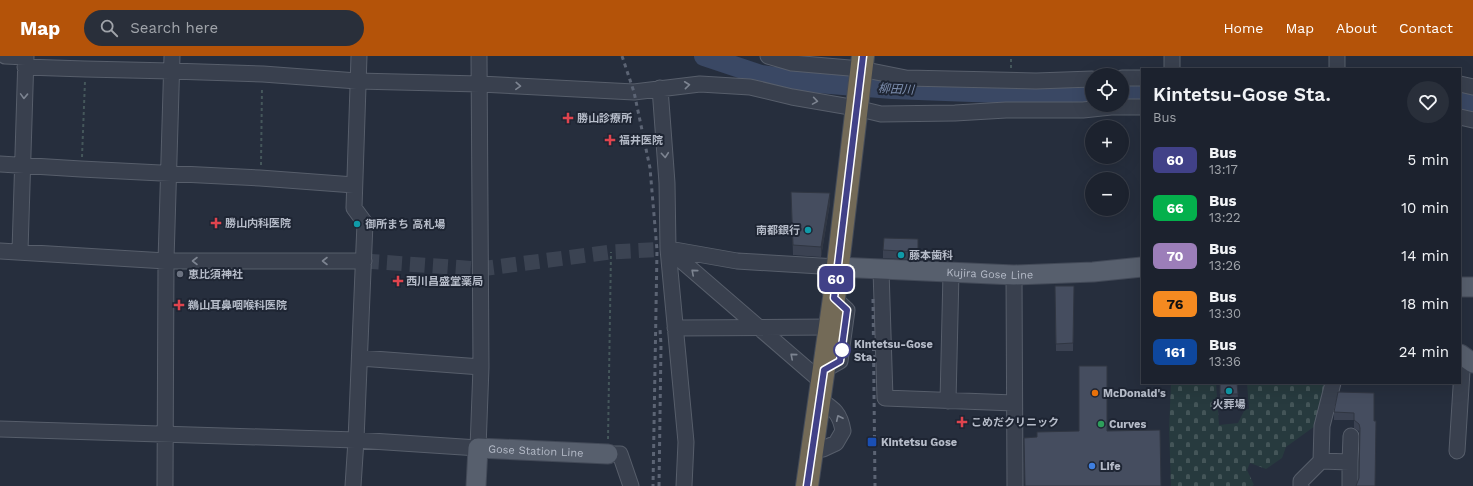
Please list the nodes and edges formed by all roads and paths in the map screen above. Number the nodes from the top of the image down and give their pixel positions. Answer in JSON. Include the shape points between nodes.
{"nodes":[{"id":1,"x":6,"y":56,"type":"edge"},
{"id":2,"x":359,"y":56,"type":"edge"},
{"id":3,"x":480,"y":56,"type":"edge"},
{"id":4,"x":768,"y":56,"type":"edge"},
{"id":5,"x":1172,"y":56,"type":"edge"},
{"id":6,"x":1337,"y":56,"type":"edge"},
{"id":7,"x":26,"y":60,"type":"edge"},
{"id":8,"x":172,"y":63,"type":"edge"},
{"id":9,"x":862,"y":67,"type":"edge"},
{"id":10,"x":1172,"y":68,"type":"edge"},
{"id":11,"x":1337,"y":68,"type":"edge"},
{"id":12,"x":85,"y":70,"type":"junction"},
{"id":13,"x":263,"y":74,"type":"junction"},
{"id":14,"x":1129,"y":78,"type":"edge"},
{"id":15,"x":1141,"y":78,"type":"edge"},
{"id":16,"x":1085,"y":79,"type":"edge"},
{"id":17,"x":357,"y":81,"type":"junction"},
{"id":18,"x":480,"y":84,"type":"junction"},
{"id":19,"x":1461,"y":84,"type":"edge"},
{"id":20,"x":1473,"y":87,"type":"edge"},
{"id":21,"x":660,"y":88,"type":"junction"},
{"id":22,"x":857,"y":103,"type":"junction"},
{"id":23,"x":1141,"y":107,"type":"edge"},
{"id":24,"x":1461,"y":117,"type":"edge"},
{"id":25,"x":1473,"y":120,"type":"edge"},
{"id":26,"x":0,"y":164,"type":"edge"},
{"id":27,"x":22,"y":165,"type":"junction"},
{"id":28,"x":82,"y":169,"type":"junction"},
{"id":29,"x":169,"y":174,"type":"junction"},
{"id":30,"x":260,"y":178,"type":"junction"},
{"id":31,"x":354,"y":185,"type":"junction"},
{"id":32,"x":668,"y":249,"type":"junction"},
{"id":33,"x":0,"y":251,"type":"edge"},
{"id":34,"x":20,"y":251,"type":"junction"},
{"id":35,"x":611,"y":252,"type":"dead end"},
{"id":36,"x":166,"y":261,"type":"junction"},
{"id":37,"x":364,"y":261,"type":"junction"},
{"id":38,"x":837,"y":267,"type":"junction"},
{"id":39,"x":1141,"y":267,"type":"edge"},
{"id":40,"x":881,"y":270,"type":"junction"},
{"id":41,"x":950,"y":273,"type":"junction"},
{"id":42,"x":1014,"y":275,"type":"junction"},
{"id":43,"x":1461,"y":287,"type":"edge"},
{"id":44,"x":1473,"y":287,"type":"edge"},
{"id":45,"x":834,"y":298,"type":"junction"},
{"id":46,"x":759,"y":327,"type":"junction"},
{"id":47,"x":830,"y":327,"type":"junction"},
{"id":48,"x":675,"y":328,"type":"junction"},
{"id":49,"x":1465,"y":357,"type":"edge"},
{"id":50,"x":360,"y":358,"type":"junction"},
{"id":51,"x":481,"y":367,"type":"junction"},
{"id":52,"x":822,"y":384,"type":"junction"},
{"id":53,"x":1334,"y":384,"type":"edge"},
{"id":54,"x":948,"y":400,"type":"junction"},
{"id":55,"x":1014,"y":403,"type":"junction"},
{"id":56,"x":0,"y":429,"type":"edge"},
{"id":57,"x":165,"y":435,"type":"junction"},
{"id":58,"x":1351,"y":436,"type":"dead end"},
{"id":59,"x":356,"y":440,"type":"junction"},
{"id":60,"x":478,"y":448,"type":"junction"},
{"id":61,"x":1457,"y":450,"type":"dead end"},
{"id":62,"x":608,"y":454,"type":"junction"},
{"id":63,"x":1321,"y":461,"type":"junction"},
{"id":64,"x":1350,"y":462,"type":"junction"},
{"id":65,"x":1299,"y":484,"type":"edge"},
{"id":66,"x":164,"y":486,"type":"edge"},
{"id":67,"x":353,"y":486,"type":"edge"},
{"id":68,"x":476,"y":486,"type":"edge"},
{"id":69,"x":631,"y":486,"type":"edge"},
{"id":70,"x":684,"y":486,"type":"edge"},
{"id":71,"x":807,"y":486,"type":"edge"},
{"id":72,"x":1015,"y":486,"type":"edge"},
{"id":73,"x":1350,"y":486,"type":"edge"}],
"edges":[{"from":1,"to":7,"type":"street"},
{"from":2,"to":17,"type":"street"},
{"from":3,"to":18,"type":"street"},
{"from":4,"to":9,"type":"street","via":[[792,63]]},
{"from":5,"to":10,"type":"street"},
{"from":6,"to":11,"type":"street"},
{"from":7,"to":12,"type":"street"},
{"from":7,"to":27,"type":"street","one_way":true},
{"from":8,"to":12,"type":"street"},
{"from":8,"to":13,"type":"street"},
{"from":8,"to":29,"type":"street"},
{"from":9,"to":16,"type":"street","via":[[906,78],[1036,81]]},
{"from":9,"to":22,"type":"highway"},
{"from":12,"to":28,"type":"path"},
{"from":13,"to":17,"type":"street"},
{"from":13,"to":30,"type":"path"},
{"from":14,"to":15,"type":"street"},
{"from":17,"to":18,"type":"street"},
{"from":17,"to":31,"type":"street"},
{"from":18,"to":21,"type":"street","one_way":true,"via":[[634,92]]},
{"from":18,"to":51,"type":"street"},
{"from":19,"to":20,"type":"street"},
{"from":21,"to":22,"type":"street","one_way":true,"via":[[700,84],[750,87],[792,97]]},
{"from":21,"to":32,"type":"street","one_way":true,"via":[[667,183]]},
{"from":22,"to":23,"type":"street","via":[[881,114]]},
{"from":22,"to":38,"type":"highway"},
{"from":24,"to":25,"type":"street"},
{"from":26,"to":27,"type":"street"},
{"from":27,"to":28,"type":"street"},
{"from":27,"to":34,"type":"street"},
{"from":28,"to":29,"type":"street"},
{"from":29,"to":30,"type":"street"},
{"from":29,"to":36,"type":"street"},
{"from":30,"to":31,"type":"street"},
{"from":31,"to":37,"type":"street","via":[[354,208],[365,223]]},
{"from":32,"to":38,"type":"street","via":[[737,261]]},
{"from":46,"to":32,"type":"street","one_way":true},
{"from":32,"to":48,"type":"street"},
{"from":33,"to":34,"type":"street"},
{"from":34,"to":36,"type":"street"},
{"from":35,"to":62,"type":"path"},
{"from":37,"to":36,"type":"street","one_way":true},
{"from":36,"to":57,"type":"street"},
{"from":37,"to":50,"type":"street"},
{"from":38,"to":40,"type":"main road","name":"Kujira Gose Line"},
{"from":38,"to":45,"type":"highway"},
{"from":39,"to":42,"type":"main road","name":"Kujira Gose Line"},
{"from":40,"to":41,"type":"main road","name":"Kujira Gose Line"},
{"from":40,"to":54,"type":"street","via":[[884,398]]},
{"from":41,"to":42,"type":"main road","name":"Kujira Gose Line"},
{"from":41,"to":54,"type":"street"},
{"from":42,"to":55,"type":"street"},
{"from":43,"to":44,"type":"main road"},
{"from":45,"to":47,"type":"highway"},
{"from":45,"to":52,"type":"street","via":[[847,310],[840,361]]},
{"from":46,"to":47,"type":"street"},
{"from":46,"to":48,"type":"street"},
{"from":52,"to":46,"type":"street","one_way":true},
{"from":47,"to":52,"type":"highway"},
{"from":48,"to":70,"type":"street","via":[[686,442]]},
{"from":49,"to":61,"type":"street"},
{"from":50,"to":51,"type":"street"},
{"from":50,"to":59,"type":"street"},
{"from":51,"to":60,"type":"street"},
{"from":52,"to":71,"type":"highway"},
{"from":53,"to":63,"type":"street","via":[[1322,426]]},
{"from":54,"to":55,"type":"street"},
{"from":55,"to":72,"type":"street"},
{"from":56,"to":57,"type":"street"},
{"from":57,"to":59,"type":"street"},
{"from":57,"to":66,"type":"street"},
{"from":58,"to":64,"type":"street"},
{"from":59,"to":60,"type":"street"},
{"from":59,"to":67,"type":"street"},
{"from":60,"to":62,"type":"main road","name":"Gose Station Line"},
{"from":60,"to":68,"type":"main road","name":"Gose Station Line"},
{"from":62,"to":69,"type":"street","via":[[620,454]]},
{"from":63,"to":64,"type":"street"},
{"from":63,"to":65,"type":"street"},
{"from":64,"to":73,"type":"street"}]}
